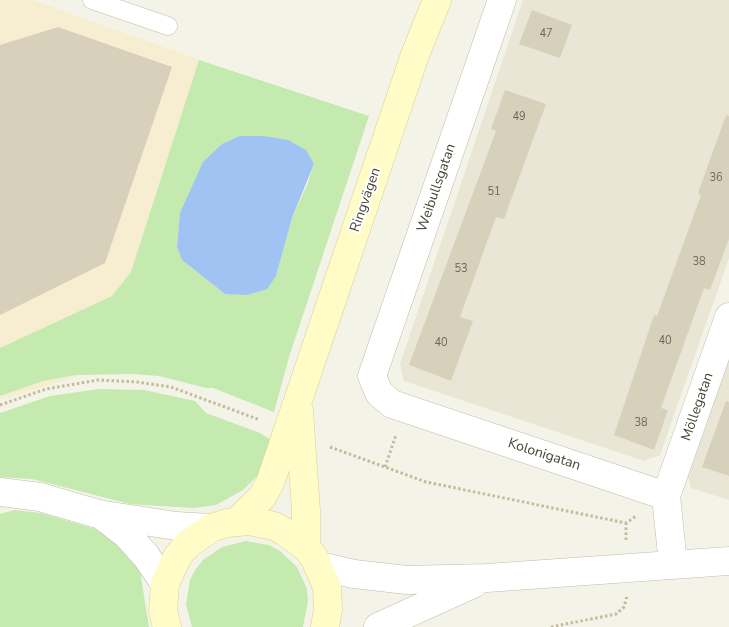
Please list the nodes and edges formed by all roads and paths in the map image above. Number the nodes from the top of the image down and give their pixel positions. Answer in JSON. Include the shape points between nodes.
{"nodes":[{"id":1,"x":92,"y":0,"type":"edge"},
{"id":2,"x":437,"y":0,"type":"edge"},
{"id":3,"x":502,"y":0,"type":"edge"},
{"id":4,"x":168,"y":26,"type":"dead end"},
{"id":5,"x":729,"y":317,"type":"edge"},
{"id":6,"x":372,"y":376,"type":"joint"},
{"id":7,"x":298,"y":402,"type":"junction"},
{"id":8,"x":0,"y":406,"type":"edge"},
{"id":9,"x":264,"y":422,"type":"dead end"},
{"id":10,"x":322,"y":444,"type":"dead end"},
{"id":11,"x":0,"y":492,"type":"edge"},
{"id":12,"x":666,"y":496,"type":"junction"},
{"id":13,"x":98,"y":514,"type":"junction"},
{"id":14,"x":224,"y":525,"type":"junction"},
{"id":15,"x":312,"y":556,"type":"junction"},
{"id":16,"x":729,"y":561,"type":"edge"},
{"id":17,"x":673,"y":564,"type":"junction"},
{"id":18,"x":487,"y":578,"type":"junction"},
{"id":19,"x":165,"y":584,"type":"junction"},
{"id":20,"x":167,"y":627,"type":"edge"},
{"id":21,"x":325,"y":627,"type":"edge"},
{"id":22,"x":378,"y":627,"type":"edge"}],
"edges":[{"from":1,"to":4,"type":"lane"},
{"from":2,"to":7,"type":"main road","name":"Ringvägen","via":[[415,55]]},
{"from":3,"to":6,"type":"street","name":"Weibullsgatan"},
{"from":5,"to":12,"type":"street","name":"Möllegatan"},
{"from":6,"to":12,"type":"street","name":"Kolonigatan","via":[[379,393],[392,404]]},
{"from":7,"to":14,"type":"main road","name":"Ringvägen","via":[[270,483],[262,496]]},
{"from":7,"to":15,"type":"main road","name":"Ringvägen"},
{"from":8,"to":9,"type":"path","via":[[46,389],[98,380],[137,382],[171,387]]},
{"from":10,"to":12,"type":"path","via":[[426,482],[626,523]]},
{"from":11,"to":13,"type":"street","via":[[40,496]]},
{"from":12,"to":17,"type":"street"},
{"from":13,"to":14,"type":"street","via":[[176,526]]},
{"from":13,"to":19,"type":"street","via":[[127,535]]},
{"from":14,"to":15,"type":"main road","via":[[249,521],[274,526],[286,532]]},
{"from":14,"to":19,"type":"main road","name":"Ringvägen","via":[[187,545],[170,570]]},
{"from":15,"to":18,"type":"street","via":[[354,574],[407,580]]},
{"from":15,"to":21,"type":"main road","name":"Ringvägen","via":[[328,598]]},
{"from":16,"to":17,"type":"street"},
{"from":17,"to":18,"type":"street"},
{"from":18,"to":22,"type":"street"},
{"from":19,"to":20,"type":"main road","name":"Ringvägen","via":[[162,611]]}]}
